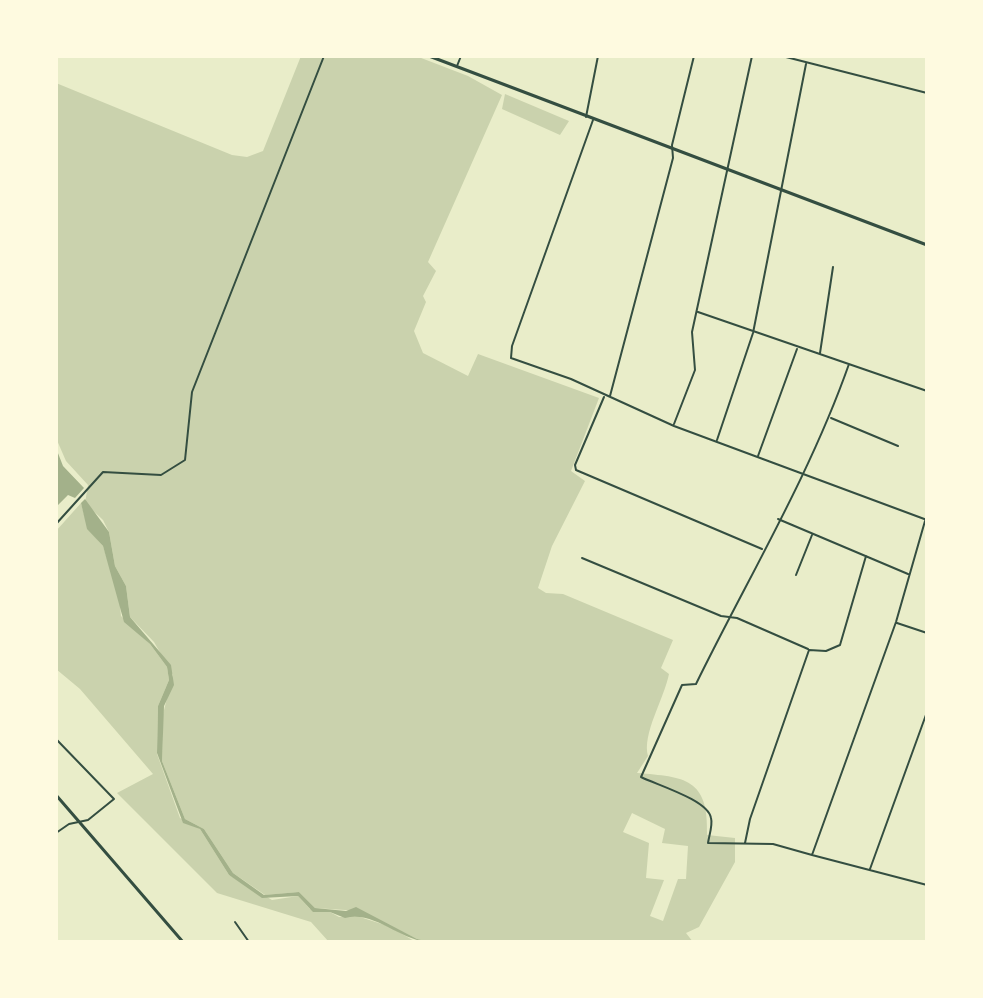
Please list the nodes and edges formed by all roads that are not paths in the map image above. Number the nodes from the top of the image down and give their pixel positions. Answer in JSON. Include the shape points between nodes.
{"nodes":[{"id":1,"x":324,"y":56,"type":"edge"},
{"id":2,"x":429,"y":56,"type":"edge"},
{"id":3,"x":461,"y":56,"type":"edge"},
{"id":4,"x":598,"y":56,"type":"edge"},
{"id":5,"x":694,"y":56,"type":"edge"},
{"id":6,"x":752,"y":56,"type":"edge"},
{"id":7,"x":782,"y":56,"type":"edge"},
{"id":8,"x":806,"y":64,"type":"junction"},
{"id":9,"x":457,"y":68,"type":"junction"},
{"id":10,"x":927,"y":93,"type":"edge"},
{"id":11,"x":586,"y":117,"type":"junction"},
{"id":12,"x":593,"y":120,"type":"junction"},
{"id":13,"x":673,"y":150,"type":"junction"},
{"id":14,"x":726,"y":170,"type":"junction"},
{"id":15,"x":783,"y":192,"type":"junction"},
{"id":16,"x":927,"y":245,"type":"edge"},
{"id":17,"x":833,"y":267,"type":"dead end"},
{"id":18,"x":698,"y":312,"type":"junction"},
{"id":19,"x":753,"y":333,"type":"junction"},
{"id":20,"x":798,"y":348,"type":"junction"},
{"id":21,"x":820,"y":355,"type":"junction"},
{"id":22,"x":849,"y":364,"type":"junction"},
{"id":23,"x":927,"y":391,"type":"edge"},
{"id":24,"x":605,"y":395,"type":"junction"},
{"id":25,"x":610,"y":398,"type":"junction"},
{"id":26,"x":830,"y":417,"type":"junction"},
{"id":27,"x":674,"y":426,"type":"junction"},
{"id":28,"x":716,"y":442,"type":"junction"},
{"id":29,"x":898,"y":446,"type":"dead end"},
{"id":30,"x":757,"y":458,"type":"junction"},
{"id":31,"x":802,"y":473,"type":"junction"},
{"id":32,"x":778,"y":519,"type":"junction"},
{"id":33,"x":926,"y":520,"type":"edge"},
{"id":34,"x":56,"y":524,"type":"edge"},
{"id":35,"x":812,"y":534,"type":"junction"},
{"id":36,"x":762,"y":549,"type":"junction"},
{"id":37,"x":866,"y":556,"type":"junction"},
{"id":38,"x":582,"y":558,"type":"dead end"},
{"id":39,"x":909,"y":574,"type":"junction"},
{"id":40,"x":796,"y":575,"type":"dead end"},
{"id":41,"x":730,"y":616,"type":"junction"},
{"id":42,"x":896,"y":622,"type":"junction"},
{"id":43,"x":927,"y":633,"type":"edge"},
{"id":44,"x":809,"y":650,"type":"junction"},
{"id":45,"x":927,"y":712,"type":"edge"},
{"id":46,"x":56,"y":739,"type":"edge"},
{"id":47,"x":56,"y":795,"type":"edge"},
{"id":48,"x":82,"y":822,"type":"junction"},
{"id":49,"x":56,"y":833,"type":"edge"},
{"id":50,"x":745,"y":843,"type":"junction"},
{"id":51,"x":812,"y":855,"type":"junction"},
{"id":52,"x":870,"y":871,"type":"junction"},
{"id":53,"x":925,"y":885,"type":"edge"},
{"id":54,"x":235,"y":922,"type":"dead end"},
{"id":55,"x":183,"y":942,"type":"edge"},
{"id":56,"x":249,"y":942,"type":"edge"}],
"edges":[{"from":1,"to":34,"type":"street","via":[[192,392],[185,460],[161,475],[103,472]]},
{"from":2,"to":9,"type":"street"},
{"from":3,"to":9,"type":"street"},
{"from":4,"to":11,"type":"street"},
{"from":5,"to":13,"type":"street"},
{"from":6,"to":14,"type":"street"},
{"from":7,"to":8,"type":"street"},
{"from":8,"to":10,"type":"street"},
{"from":8,"to":15,"type":"street"},
{"from":9,"to":11,"type":"street"},
{"from":11,"to":12,"type":"street"},
{"from":12,"to":13,"type":"street"},
{"from":12,"to":24,"type":"street","via":[[509,356]]},
{"from":13,"to":14,"type":"street"},
{"from":13,"to":25,"type":"street"},
{"from":14,"to":15,"type":"street"},
{"from":14,"to":18,"type":"street"},
{"from":15,"to":16,"type":"street"},
{"from":15,"to":19,"type":"street"},
{"from":17,"to":21,"type":"street"},
{"from":18,"to":19,"type":"street"},
{"from":18,"to":27,"type":"street","via":[[692,332],[695,370]]},
{"from":19,"to":20,"type":"street"},
{"from":19,"to":28,"type":"street"},
{"from":20,"to":21,"type":"street"},
{"from":20,"to":30,"type":"street"},
{"from":21,"to":22,"type":"street"},
{"from":22,"to":23,"type":"street"},
{"from":22,"to":26,"type":"street"},
{"from":24,"to":25,"type":"street"},
{"from":24,"to":36,"type":"street","via":[[576,470]]},
{"from":25,"to":27,"type":"street"},
{"from":26,"to":29,"type":"street"},
{"from":26,"to":31,"type":"street"},
{"from":27,"to":28,"type":"street"},
{"from":28,"to":30,"type":"street"},
{"from":30,"to":31,"type":"street"},
{"from":31,"to":32,"type":"street"},
{"from":31,"to":33,"type":"street"},
{"from":32,"to":35,"type":"street"},
{"from":32,"to":36,"type":"street"},
{"from":33,"to":39,"type":"street"},
{"from":35,"to":37,"type":"street"},
{"from":35,"to":40,"type":"street"},
{"from":36,"to":41,"type":"street"},
{"from":37,"to":39,"type":"street"},
{"from":37,"to":44,"type":"street","via":[[840,645]]},
{"from":38,"to":41,"type":"street"},
{"from":39,"to":42,"type":"street"},
{"from":41,"to":44,"type":"street"},
{"from":41,"to":50,"type":"street","via":[[696,684],[682,685],[641,777],[709,812],[708,843]]},
{"from":42,"to":43,"type":"street"},
{"from":42,"to":51,"type":"street"},
{"from":44,"to":50,"type":"street"},
{"from":45,"to":52,"type":"street"},
{"from":46,"to":48,"type":"street","via":[[114,799]]},
{"from":47,"to":48,"type":"street"},
{"from":48,"to":49,"type":"street"},
{"from":48,"to":55,"type":"street"},
{"from":50,"to":51,"type":"street"},
{"from":51,"to":52,"type":"street"},
{"from":52,"to":53,"type":"street"},
{"from":54,"to":56,"type":"street"}]}
